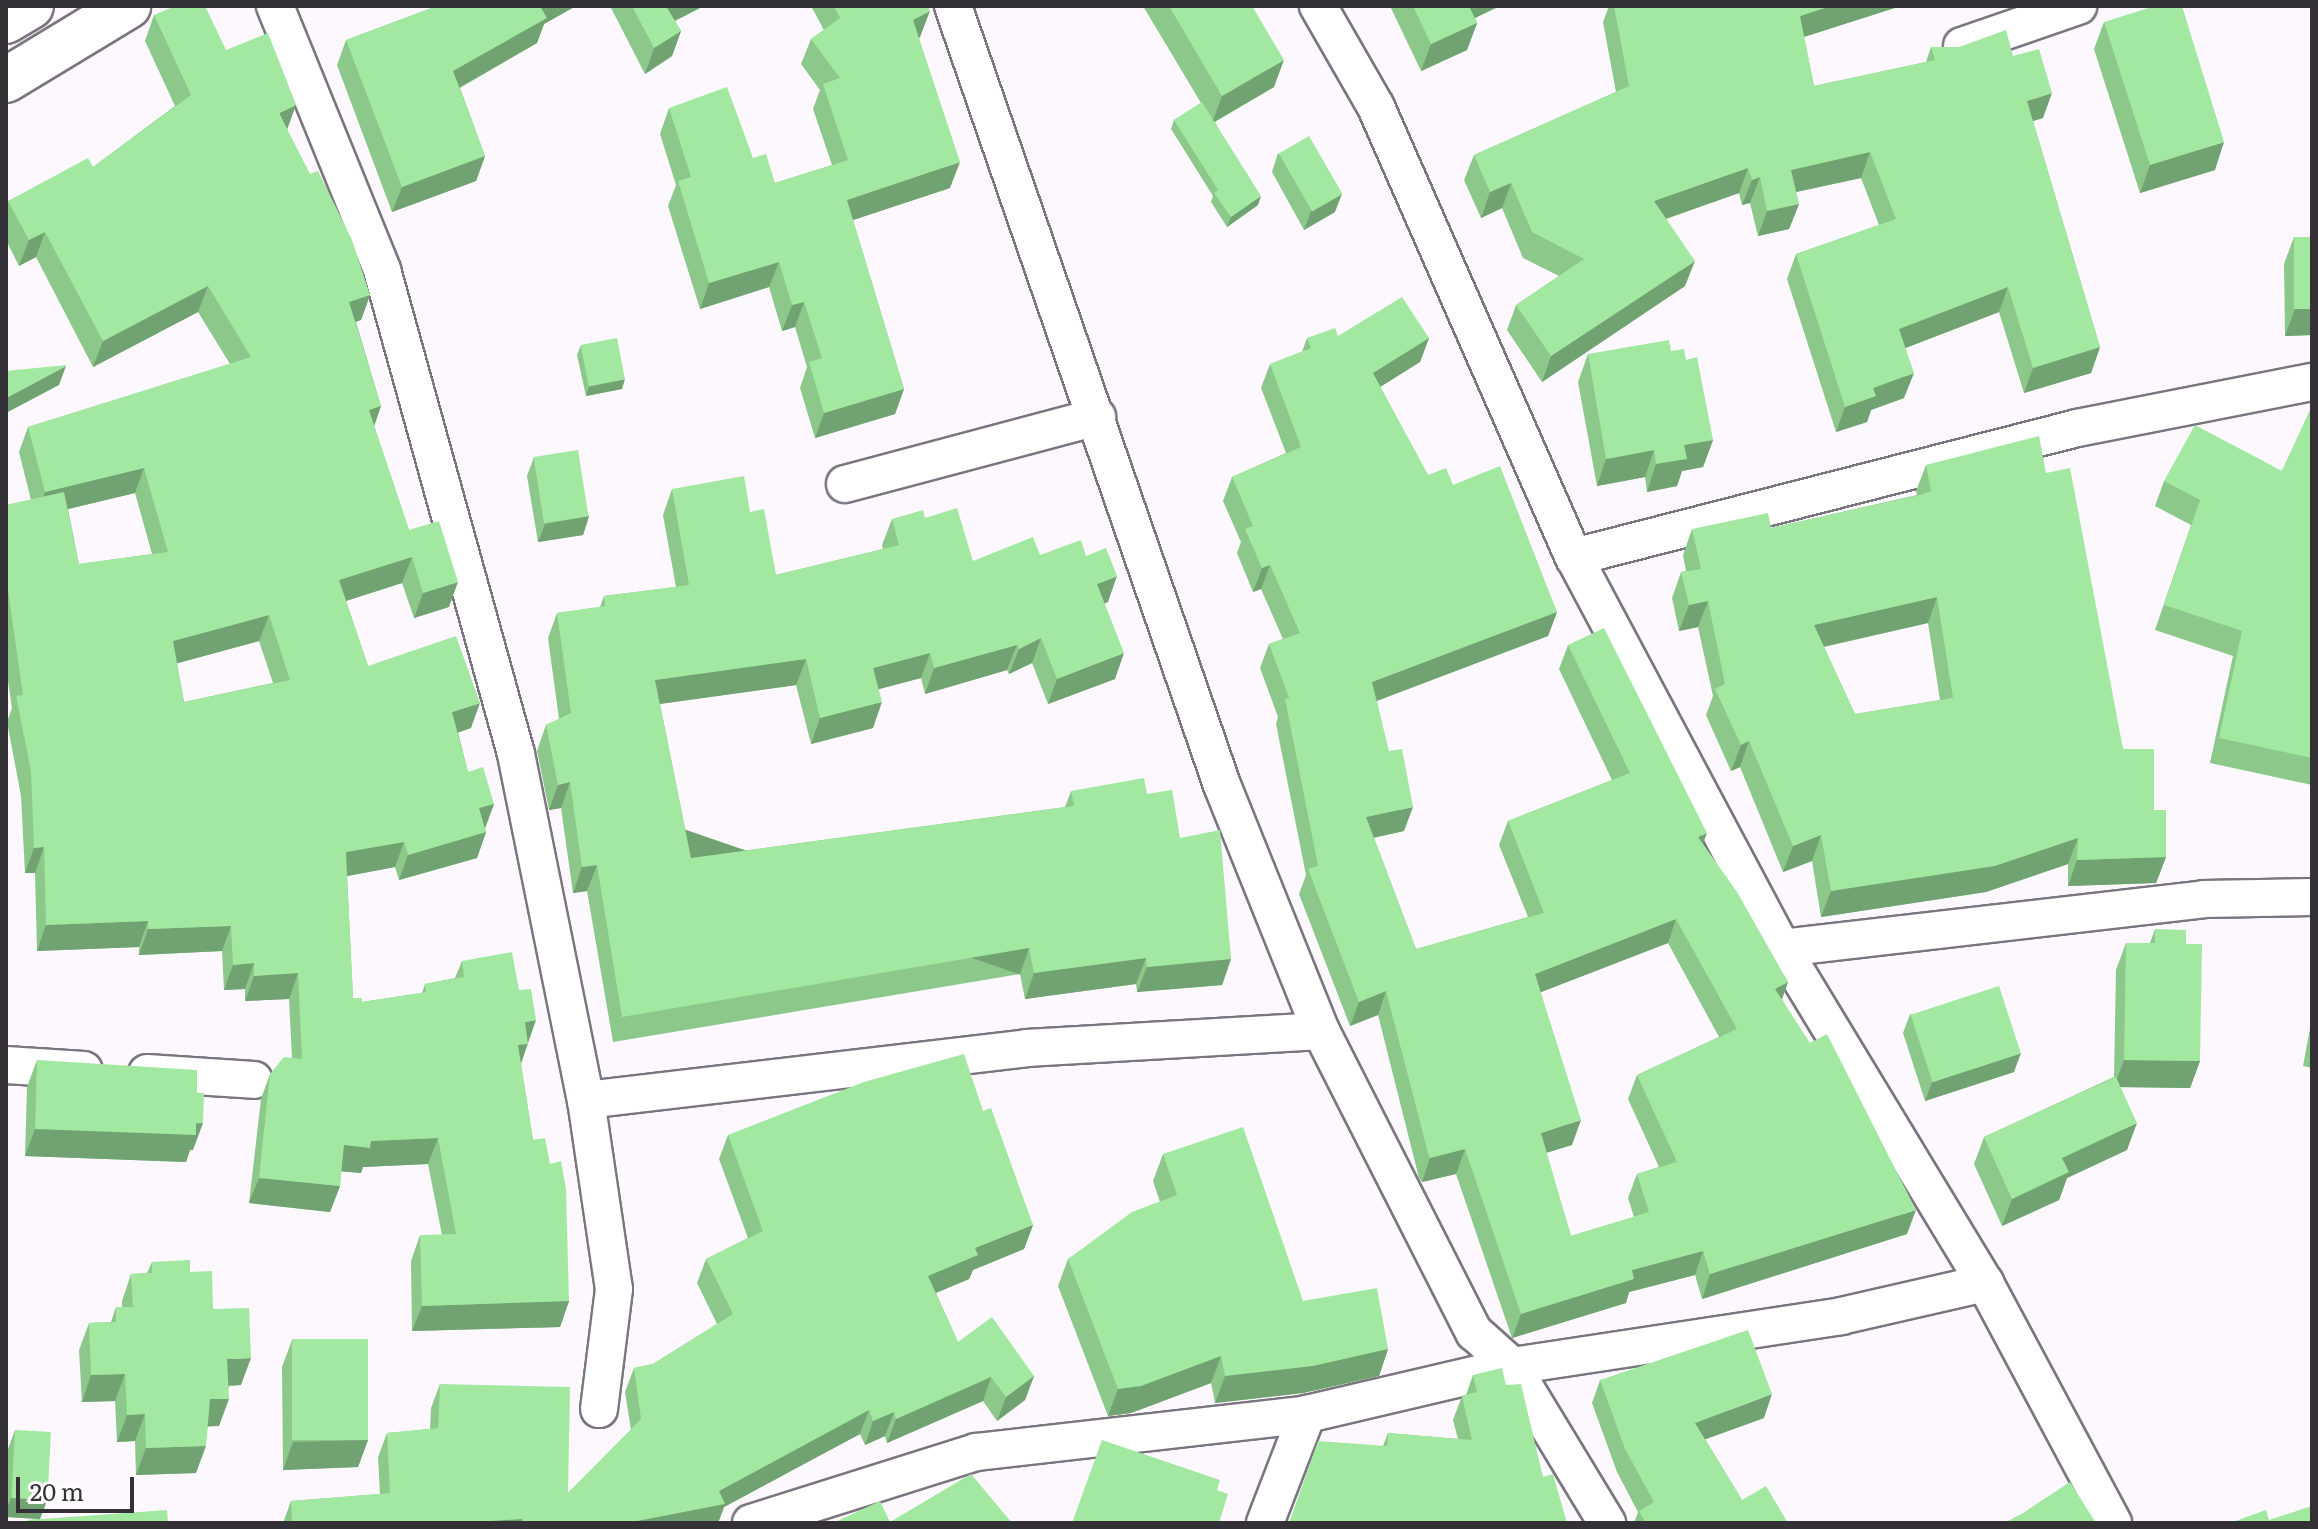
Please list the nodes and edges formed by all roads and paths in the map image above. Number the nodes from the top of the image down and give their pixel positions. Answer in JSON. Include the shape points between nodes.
{"nodes":[{"id":1,"x":31,"y":6,"type":"edge"},
{"id":2,"x":128,"y":6,"type":"edge"},
{"id":3,"x":275,"y":6,"type":"edge"},
{"id":4,"x":953,"y":6,"type":"edge"},
{"id":5,"x":1318,"y":6,"type":"edge"},
{"id":6,"x":2078,"y":6,"type":"edge"},
{"id":7,"x":6,"y":21,"type":"edge"},
{"id":8,"x":1943,"y":52,"type":"edge"},
{"id":9,"x":6,"y":80,"type":"edge"},
{"id":10,"x":2312,"y":382,"type":"edge"},
{"id":11,"x":1097,"y":417,"type":"junction"},
{"id":12,"x":845,"y":484,"type":"dead end"},
{"id":13,"x":1574,"y":557,"type":"junction"},
{"id":14,"x":2312,"y":897,"type":"edge"},
{"id":15,"x":1782,"y":948,"type":"junction"},
{"id":16,"x":1321,"y":1031,"type":"junction"},
{"id":17,"x":6,"y":1065,"type":"edge"},
{"id":18,"x":254,"y":1080,"type":"dead end"},
{"id":19,"x":586,"y":1100,"type":"junction"},
{"id":20,"x":1985,"y":1283,"type":"junction"},
{"id":21,"x":1512,"y":1366,"type":"junction"},
{"id":22,"x":599,"y":1409,"type":"dead end"},
{"id":23,"x":1307,"y":1414,"type":"junction"},
{"id":24,"x":751,"y":1523,"type":"edge"},
{"id":25,"x":1265,"y":1523,"type":"edge"},
{"id":26,"x":1607,"y":1523,"type":"edge"},
{"id":27,"x":2113,"y":1523,"type":"edge"}],
"edges":[{"from":1,"to":7,"type":"main road"},
{"from":2,"to":9,"type":"main road"},
{"from":3,"to":19,"type":"street","via":[[382,270],[516,754]]},
{"from":4,"to":11,"type":"street"},
{"from":5,"to":13,"type":"street","via":[[1376,107]]},
{"from":6,"to":8,"type":"street"},
{"from":10,"to":13,"type":"street","via":[[2077,428]]},
{"from":11,"to":12,"type":"street"},
{"from":11,"to":16,"type":"street","via":[[1222,785]]},
{"from":13,"to":15,"type":"street"},
{"from":14,"to":15,"type":"street","via":[[2203,899]]},
{"from":15,"to":20,"type":"street"},
{"from":16,"to":19,"type":"street","via":[[1027,1048]]},
{"from":16,"to":21,"type":"street","via":[[1474,1332]]},
{"from":17,"to":18,"type":"street"},
{"from":19,"to":22,"type":"street","via":[[614,1289]]},
{"from":20,"to":21,"type":"street","via":[[1841,1316]]},
{"from":20,"to":27,"type":"street"},
{"from":21,"to":23,"type":"street"},
{"from":21,"to":26,"type":"street"},
{"from":23,"to":24,"type":"street","via":[[976,1452]]},
{"from":23,"to":25,"type":"street"}]}
